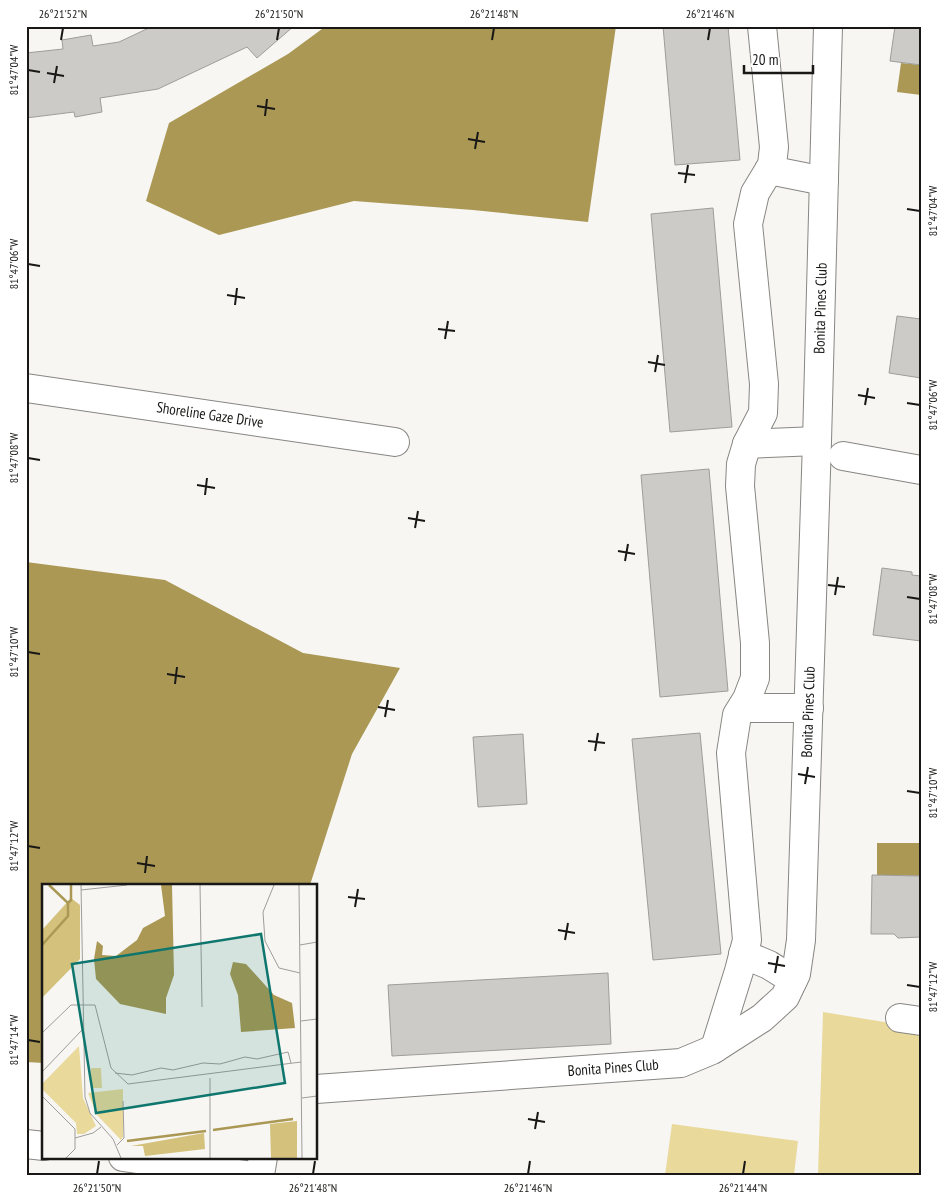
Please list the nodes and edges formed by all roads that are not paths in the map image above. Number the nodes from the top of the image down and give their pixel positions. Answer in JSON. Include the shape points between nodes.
{"nodes":[{"id":1,"x":762,"y":26,"type":"edge"},
{"id":2,"x":828,"y":26,"type":"edge"},
{"id":3,"x":770,"y":170,"type":"junction"},
{"id":4,"x":824,"y":181,"type":"junction"},
{"id":5,"x":26,"y":388,"type":"edge"},
{"id":6,"x":817,"y":441,"type":"junction"},
{"id":7,"x":395,"y":442,"type":"dead end"},
{"id":8,"x":747,"y":444,"type":"junction"},
{"id":9,"x":843,"y":456,"type":"dead end"},
{"id":10,"x":921,"y":470,"type":"edge"},
{"id":11,"x":742,"y":708,"type":"junction"},
{"id":12,"x":809,"y":708,"type":"junction"},
{"id":13,"x":743,"y":954,"type":"junction"},
{"id":14,"x":793,"y":980,"type":"junction"},
{"id":15,"x":715,"y":1048,"type":"junction"},
{"id":16,"x":318,"y":1089,"type":"edge"},
{"id":17,"x":26,"y":1144,"type":"edge"},
{"id":18,"x":42,"y":1146,"type":"edge"},
{"id":19,"x":130,"y":1158,"type":"edge"},
{"id":20,"x":262,"y":1158,"type":"edge"},
{"id":21,"x":246,"y":1175,"type":"edge"},
{"id":22,"x":260,"y":1175,"type":"edge"}],
"edges":[{"from":1,"to":3,"type":"street","via":[[774,146]]},
{"from":2,"to":4,"type":"street","name":"Bonita Pines Club"},
{"from":3,"to":4,"type":"street"},
{"from":3,"to":8,"type":"street","via":[[755,193],[748,224],[764,384],[763,413]]},
{"from":4,"to":6,"type":"street","name":"Bonita Pines Club"},
{"from":5,"to":7,"type":"street","name":"Shoreline Gaze Drive"},
{"from":6,"to":8,"type":"street"},
{"from":6,"to":12,"type":"street","name":"Bonita Pines Club"},
{"from":8,"to":11,"type":"street","via":[[741,464],[740,486],[755,643],[755,678]]},
{"from":9,"to":10,"type":"street"},
{"from":11,"to":12,"type":"street"},
{"from":11,"to":13,"type":"street","via":[[737,715],[731,752],[746,913],[747,940]]},
{"from":12,"to":14,"type":"street","name":"Bonita Pines Club","via":[[801,940]]},
{"from":13,"to":14,"type":"street"},
{"from":13,"to":15,"type":"street"},
{"from":14,"to":15,"type":"street","name":"Bonita Pines Club","via":[[785,997],[762,1018]]},
{"from":15,"to":16,"type":"street","name":"Bonita Pines Club","via":[[681,1064]]},
{"from":17,"to":18,"type":"street"},
{"from":19,"to":21,"type":"street"},
{"from":20,"to":22,"type":"street"}]}
